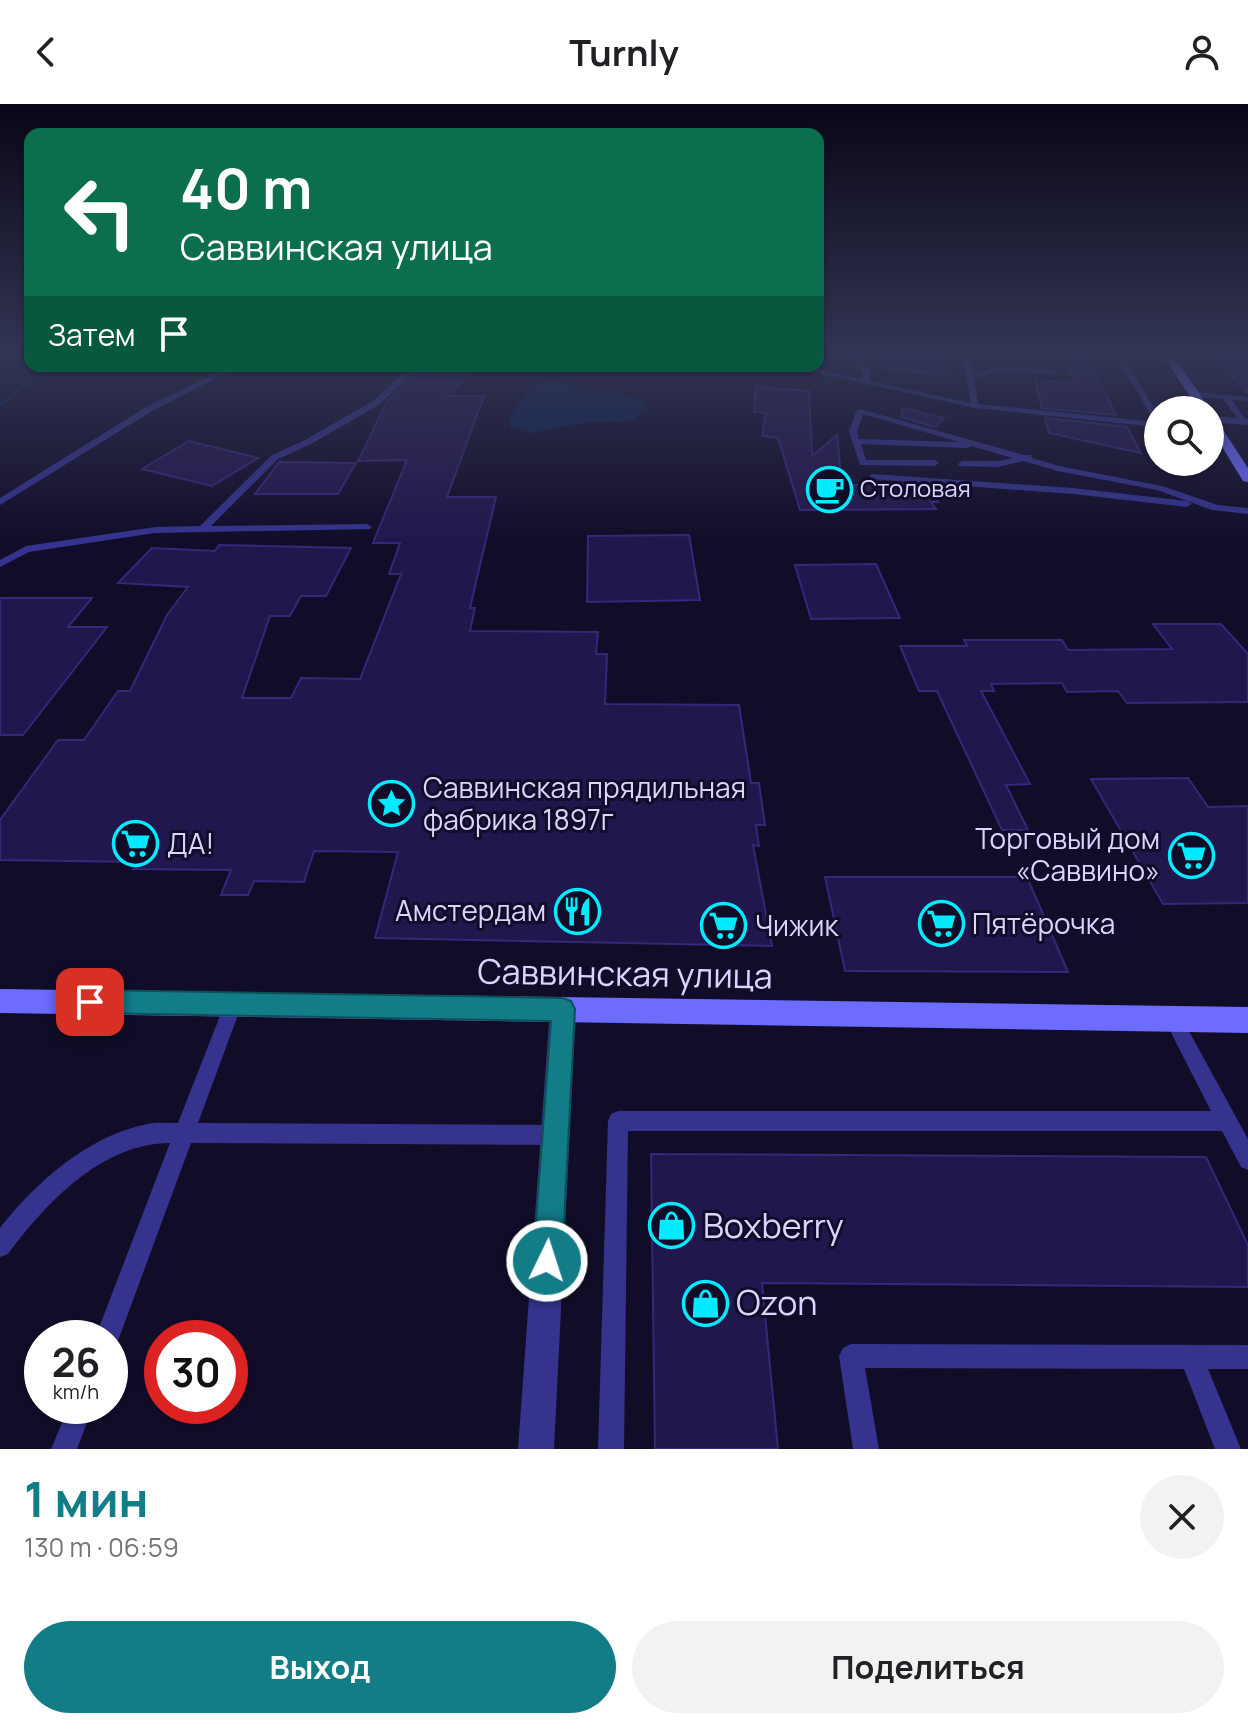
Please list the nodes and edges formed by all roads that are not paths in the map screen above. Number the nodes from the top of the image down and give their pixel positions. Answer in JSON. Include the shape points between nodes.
{"nodes":[{"id":1,"x":138,"y":416,"type":"edge"},
{"id":2,"x":354,"y":416,"type":"edge"},
{"id":3,"x":858,"y":416,"type":"edge"},
{"id":4,"x":878,"y":416,"type":"edge"},
{"id":5,"x":1080,"y":416,"type":"edge"},
{"id":6,"x":1144,"y":422,"type":"edge"},
{"id":7,"x":1247,"y":422,"type":"edge"},
{"id":8,"x":1224,"y":423,"type":"edge"},
{"id":9,"x":1224,"y":439,"type":"edge"},
{"id":10,"x":856,"y":441,"type":"junction"},
{"id":11,"x":991,"y":446,"type":"junction"},
{"id":12,"x":1028,"y":457,"type":"junction"},
{"id":13,"x":1242,"y":461,"type":"edge"},
{"id":14,"x":935,"y":463,"type":"dead end"},
{"id":15,"x":962,"y":464,"type":"dead end"},
{"id":16,"x":1058,"y":468,"type":"junction"},
{"id":17,"x":873,"y":477,"type":"dead end"},
{"id":18,"x":1248,"y":478,"type":"edge"},
{"id":19,"x":1073,"y":491,"type":"junction"},
{"id":20,"x":0,"y":502,"type":"edge"},
{"id":21,"x":1218,"y":508,"type":"junction"},
{"id":22,"x":1248,"y":511,"type":"edge"},
{"id":23,"x":367,"y":527,"type":"dead end"},
{"id":24,"x":203,"y":529,"type":"junction"},
{"id":25,"x":0,"y":564,"type":"edge"},
{"id":26,"x":0,"y":1001,"type":"edge"},
{"id":27,"x":233,"y":1004,"type":"junction"},
{"id":28,"x":563,"y":1009,"type":"junction"},
{"id":29,"x":1173,"y":1019,"type":"junction"},
{"id":30,"x":1248,"y":1020,"type":"edge"},
{"id":31,"x":1227,"y":1121,"type":"junction"},
{"id":32,"x":185,"y":1133,"type":"junction"},
{"id":33,"x":555,"y":1135,"type":"junction"},
{"id":34,"x":1248,"y":1160,"type":"edge"},
{"id":35,"x":0,"y":1246,"type":"edge"},
{"id":36,"x":114,"y":1320,"type":"edge"},
{"id":37,"x":1191,"y":1356,"type":"junction"},
{"id":38,"x":1248,"y":1357,"type":"edge"},
{"id":39,"x":74,"y":1424,"type":"edge"},
{"id":40,"x":64,"y":1449,"type":"edge"},
{"id":41,"x":536,"y":1449,"type":"edge"},
{"id":42,"x":611,"y":1449,"type":"edge"},
{"id":43,"x":866,"y":1449,"type":"edge"},
{"id":44,"x":1228,"y":1449,"type":"edge"}],
"edges":[{"from":1,"to":20,"type":"lane"},
{"from":2,"to":24,"type":"lane","via":[[275,457]]},
{"from":3,"to":10,"type":"lane"},
{"from":4,"to":11,"type":"lane"},
{"from":5,"to":6,"type":"lane"},
{"from":7,"to":8,"type":"street"},
{"from":9,"to":13,"type":"main road"},
{"from":10,"to":11,"type":"lane"},
{"from":10,"to":14,"type":"lane","via":[[863,463]]},
{"from":11,"to":12,"type":"lane"},
{"from":12,"to":15,"type":"lane"},
{"from":12,"to":16,"type":"lane"},
{"from":13,"to":18,"type":"main road"},
{"from":16,"to":19,"type":"lane"},
{"from":16,"to":21,"type":"lane","via":[[1159,488]]},
{"from":17,"to":19,"type":"lane"},
{"from":19,"to":21,"type":"lane"},
{"from":21,"to":22,"type":"lane"},
{"from":23,"to":24,"type":"lane"},
{"from":24,"to":25,"type":"lane","via":[[155,530],[26,549]]},
{"from":26,"to":27,"type":"main road","name":"Саввинская улица"},
{"from":27,"to":28,"type":"main road","name":"Саввинская улица"},
{"from":27,"to":32,"type":"lane"},
{"from":28,"to":29,"type":"main road","name":"Саввинская улица"},
{"from":28,"to":33,"type":"street"},
{"from":29,"to":30,"type":"main road","name":"Саввинская улица"},
{"from":29,"to":31,"type":"lane"},
{"from":31,"to":34,"type":"lane"},
{"from":31,"to":42,"type":"lane","via":[[618,1121]]},
{"from":32,"to":33,"type":"lane"},
{"from":32,"to":35,"type":"lane","via":[[149,1133],[108,1148],[44,1196]]},
{"from":32,"to":36,"type":"lane"},
{"from":33,"to":41,"type":"street"},
{"from":37,"to":38,"type":"lane"},
{"from":37,"to":43,"type":"lane","via":[[851,1356]]},
{"from":37,"to":44,"type":"lane"},
{"from":39,"to":40,"type":"lane"}]}
